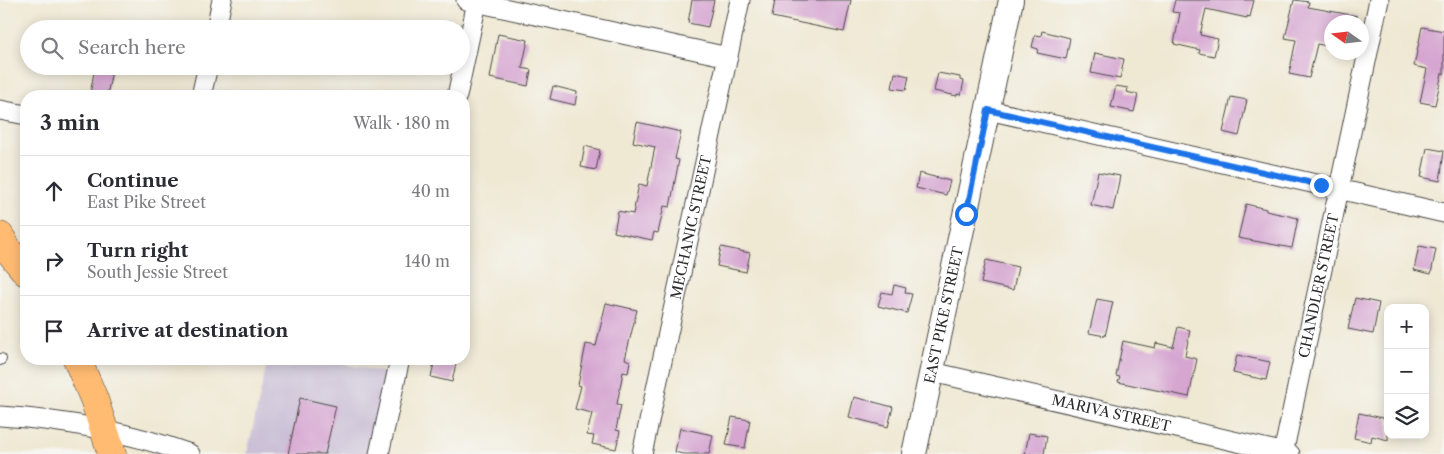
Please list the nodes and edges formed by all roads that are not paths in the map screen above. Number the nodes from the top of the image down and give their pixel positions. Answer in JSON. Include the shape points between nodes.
{"nodes":[{"id":1,"x":222,"y":0,"type":"edge"},
{"id":2,"x":740,"y":0,"type":"edge"},
{"id":3,"x":1011,"y":0,"type":"edge"},
{"id":4,"x":1379,"y":0,"type":"edge"},
{"id":5,"x":471,"y":1,"type":"edge"},
{"id":6,"x":218,"y":20,"type":"edge"},
{"id":7,"x":468,"y":20,"type":"edge"},
{"id":8,"x":728,"y":57,"type":"junction"},
{"id":9,"x":206,"y":75,"type":"edge"},
{"id":10,"x":460,"y":75,"type":"edge"},
{"id":11,"x":202,"y":90,"type":"edge"},
{"id":12,"x":458,"y":90,"type":"edge"},
{"id":13,"x":0,"y":110,"type":"edge"},
{"id":14,"x":988,"y":110,"type":"junction"},
{"id":15,"x":20,"y":114,"type":"edge"},
{"id":16,"x":1338,"y":189,"type":"junction"},
{"id":17,"x":1444,"y":213,"type":"edge"},
{"id":18,"x":2,"y":240,"type":"edge"},
{"id":19,"x":20,"y":264,"type":"edge"},
{"id":20,"x":79,"y":365,"type":"edge"},
{"id":21,"x":399,"y":365,"type":"edge"},
{"id":22,"x":932,"y":372,"type":"junction"},
{"id":23,"x":0,"y":416,"type":"edge"},
{"id":24,"x":109,"y":441,"type":"edge"},
{"id":25,"x":190,"y":454,"type":"edge"},
{"id":26,"x":379,"y":454,"type":"edge"},
{"id":27,"x":642,"y":454,"type":"edge"},
{"id":28,"x":914,"y":454,"type":"edge"},
{"id":29,"x":1285,"y":454,"type":"edge"}],
"edges":[{"from":1,"to":6,"type":"street"},
{"from":2,"to":8,"type":"street","name":"MECHANIC STREET"},
{"from":3,"to":14,"type":"street","name":"EAST PIKE STREET"},
{"from":4,"to":16,"type":"street","name":"CHANDLER STREET"},
{"from":5,"to":7,"type":"street"},
{"from":5,"to":8,"type":"street"},
{"from":8,"to":27,"type":"street","name":"MECHANIC STREET"},
{"from":9,"to":11,"type":"street"},
{"from":10,"to":12,"type":"street"},
{"from":13,"to":15,"type":"street"},
{"from":14,"to":16,"type":"street"},
{"from":14,"to":22,"type":"street","name":"EAST PIKE STREET"},
{"from":16,"to":17,"type":"street"},
{"from":16,"to":29,"type":"street","name":"CHANDLER STREET"},
{"from":18,"to":19,"type":"highway"},
{"from":20,"to":24,"type":"highway"},
{"from":21,"to":26,"type":"street"},
{"from":22,"to":28,"type":"street","name":"EAST PIKE STREET"},
{"from":22,"to":29,"type":"street","name":"MARIVA STREET"},
{"from":23,"to":24,"type":"street","via":[[39,419]]},
{"from":24,"to":25,"type":"street","via":[[151,441]]}]}
